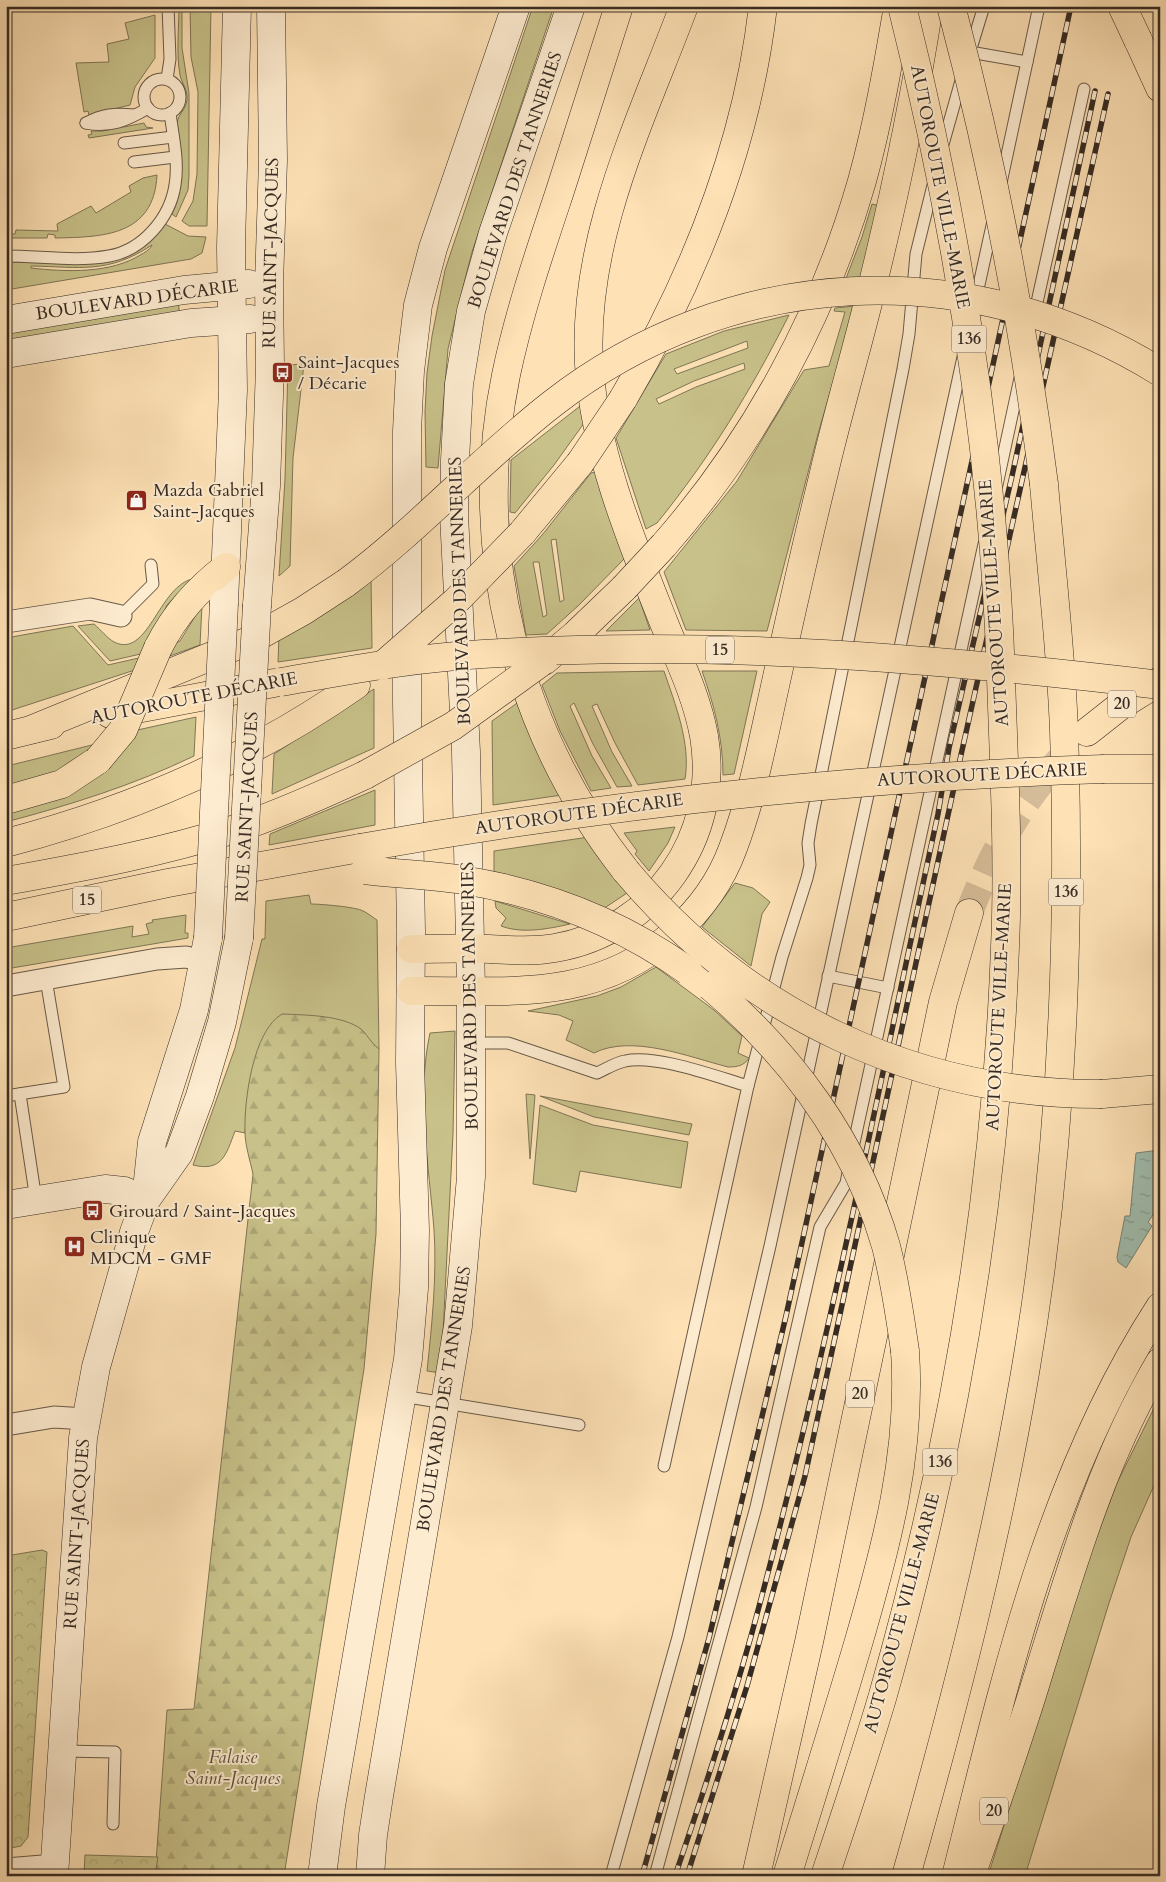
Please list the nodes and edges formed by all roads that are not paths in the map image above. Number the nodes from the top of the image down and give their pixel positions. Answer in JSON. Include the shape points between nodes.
{"nodes":[{"id":1,"x":168,"y":6,"type":"edge"},
{"id":2,"x":236,"y":6,"type":"edge"},
{"id":3,"x":271,"y":6,"type":"edge"},
{"id":4,"x":516,"y":6,"type":"edge"},
{"id":5,"x":571,"y":6,"type":"edge"},
{"id":6,"x":619,"y":6,"type":"edge"},
{"id":7,"x":684,"y":6,"type":"edge"},
{"id":8,"x":764,"y":6,"type":"edge"},
{"id":9,"x":898,"y":6,"type":"edge"},
{"id":10,"x":902,"y":6,"type":"edge"},
{"id":11,"x":929,"y":6,"type":"edge"},
{"id":12,"x":950,"y":6,"type":"edge"},
{"id":13,"x":984,"y":6,"type":"edge"},
{"id":14,"x":1039,"y":6,"type":"edge"},
{"id":15,"x":1122,"y":6,"type":"edge"},
{"id":16,"x":970,"y":52,"type":"junction"},
{"id":17,"x":1027,"y":62,"type":"junction"},
{"id":18,"x":167,"y":79,"type":"junction"},
{"id":19,"x":1160,"y":88,"type":"edge"},
{"id":20,"x":1084,"y":89,"type":"dead end"},
{"id":21,"x":148,"y":108,"type":"junction"},
{"id":22,"x":170,"y":113,"type":"junction"},
{"id":23,"x":134,"y":115,"type":"dead end"},
{"id":24,"x":172,"y":137,"type":"junction"},
{"id":25,"x":124,"y":143,"type":"dead end"},
{"id":26,"x":175,"y":157,"type":"junction"},
{"id":27,"x":134,"y":162,"type":"dead end"},
{"id":28,"x":6,"y":256,"type":"edge"},
{"id":29,"x":269,"y":284,"type":"junction"},
{"id":30,"x":232,"y":285,"type":"junction"},
{"id":31,"x":233,"y":319,"type":"junction"},
{"id":32,"x":6,"y":320,"type":"edge"},
{"id":33,"x":269,"y":320,"type":"junction"},
{"id":34,"x":6,"y":354,"type":"edge"},
{"id":35,"x":1160,"y":372,"type":"edge"},
{"id":36,"x":150,"y":564,"type":"dead end"},
{"id":37,"x":226,"y":567,"type":"junction"},
{"id":38,"x":121,"y":616,"type":"joint"},
{"id":39,"x":6,"y":622,"type":"edge"},
{"id":40,"x":1160,"y":681,"type":"edge"},
{"id":41,"x":1160,"y":685,"type":"edge"},
{"id":42,"x":33,"y":729,"type":"junction"},
{"id":43,"x":1088,"y":732,"type":"dead end"},
{"id":44,"x":6,"y":736,"type":"edge"},
{"id":45,"x":1160,"y":769,"type":"edge"},
{"id":46,"x":6,"y":800,"type":"edge"},
{"id":47,"x":6,"y":843,"type":"edge"},
{"id":48,"x":363,"y":859,"type":"junction"},
{"id":49,"x":6,"y":881,"type":"edge"},
{"id":50,"x":969,"y":913,"type":"tunnel mouth"},
{"id":51,"x":6,"y":917,"type":"edge"},
{"id":52,"x":411,"y":949,"type":"junction"},
{"id":53,"x":470,"y":949,"type":"junction"},
{"id":54,"x":206,"y":950,"type":"junction"},
{"id":55,"x":828,"y":976,"type":"junction"},
{"id":56,"x":46,"y":979,"type":"junction"},
{"id":57,"x":6,"y":986,"type":"edge"},
{"id":58,"x":888,"y":988,"type":"junction"},
{"id":59,"x":471,"y":990,"type":"junction"},
{"id":60,"x":411,"y":991,"type":"junction"},
{"id":61,"x":471,"y":1043,"type":"junction"},
{"id":62,"x":748,"y":1086,"type":"junction"},
{"id":63,"x":1160,"y":1089,"type":"edge"},
{"id":64,"x":20,"y":1094,"type":"junction"},
{"id":65,"x":6,"y":1096,"type":"edge"},
{"id":66,"x":36,"y":1200,"type":"junction"},
{"id":67,"x":146,"y":1200,"type":"junction"},
{"id":68,"x":6,"y":1205,"type":"edge"},
{"id":69,"x":1160,"y":1307,"type":"edge"},
{"id":70,"x":1160,"y":1362,"type":"edge"},
{"id":71,"x":402,"y":1396,"type":"junction"},
{"id":72,"x":446,"y":1403,"type":"junction"},
{"id":73,"x":85,"y":1418,"type":"junction"},
{"id":74,"x":6,"y":1425,"type":"edge"},
{"id":75,"x":579,"y":1425,"type":"dead end"},
{"id":76,"x":664,"y":1466,"type":"dead end"},
{"id":77,"x":63,"y":1751,"type":"junction"},
{"id":78,"x":112,"y":1824,"type":"dead end"},
{"id":79,"x":6,"y":1869,"type":"edge"},
{"id":80,"x":55,"y":1870,"type":"edge"},
{"id":81,"x":322,"y":1876,"type":"edge"},
{"id":82,"x":370,"y":1876,"type":"edge"},
{"id":83,"x":611,"y":1876,"type":"edge"},
{"id":84,"x":655,"y":1876,"type":"edge"},
{"id":85,"x":756,"y":1876,"type":"edge"},
{"id":86,"x":787,"y":1876,"type":"edge"},
{"id":87,"x":824,"y":1876,"type":"edge"},
{"id":88,"x":906,"y":1876,"type":"edge"},
{"id":89,"x":956,"y":1876,"type":"edge"},
{"id":90,"x":972,"y":1876,"type":"edge"}],
"edges":[{"from":1,"to":18,"type":"lane","via":[[170,59]]},
{"from":2,"to":30,"type":"main road","name":"RUE SAINT-JACQUES"},
{"from":3,"to":29,"type":"main road","name":"RUE SAINT-JACQUES","via":[[273,160]]},
{"from":4,"to":52,"type":"main road","via":[[432,248],[418,306],[410,371],[407,703]]},
{"from":5,"to":53,"type":"main road","name":"BOULEVARD DES TANNERIES","via":[[493,233],[472,311],[459,384],[454,515],[466,752]]},
{"from":6,"to":63,"type":"highway","bridge":true,"via":[[518,327],[502,401],[494,469],[496,551],[504,609],[533,708],[569,787],[626,871],[667,917],[729,971],[786,1009],[843,1039],[915,1067],[967,1080],[1042,1092],[1102,1094]]},
{"from":7,"to":53,"type":"highway","via":[[604,225],[594,279],[589,338],[595,408],[610,476],[700,718],[707,772],[702,812],[692,844],[673,876],[647,905],[620,924],[590,940],[552,949]]},
{"from":8,"to":47,"type":"highway","bridge":true,"via":[[744,111],[716,206],[690,271],[623,399],[580,463],[522,533],[433,623],[356,685],[300,723],[221,766],[112,811]]},
{"from":9,"to":49,"type":"highway","bridge":true,"via":[[879,112],[862,180],[810,320],[781,378],[709,490],[624,588],[543,662],[453,726],[365,776],[271,816],[203,838]]},
{"from":10,"to":87,"type":"highway","name":"AUTOROUTE VILLE-MARIE","number":"136","bridge":true,"via":[[940,175],[970,345],[993,535],[1001,678],[1006,946],[999,1065],[977,1257],[954,1397],[915,1575],[883,1696]]},
{"from":11,"to":59,"type":"highway","via":[[907,132],[872,286],[823,476],[759,760],[724,869],[688,919],[660,945],[628,965],[591,980],[557,988]]},
{"from":12,"to":88,"type":"highway","number":"136","bridge":true,"via":[[987,152],[1028,370],[1044,484],[1064,730],[1062,997],[1050,1169],[1026,1371],[967,1654]]},
{"from":13,"to":16,"type":"lane"},
{"from":14,"to":17,"type":"lane"},
{"from":15,"to":19,"type":"highway","bridge":true},
{"from":16,"to":17,"type":"lane"},
{"from":16,"to":62,"type":"lane","via":[[916,254],[908,342],[811,824],[808,843],[810,866]]},
{"from":17,"to":55,"type":"lane"},
{"from":18,"to":21,"type":"lane","via":[[153,81],[146,89],[144,98]]},
{"from":18,"to":22,"type":"lane","via":[[176,85],[180,95],[178,106]]},
{"from":20,"to":58,"type":"lane"},
{"from":21,"to":22,"type":"lane","via":[[159,115]]},
{"from":21,"to":23,"type":"lane"},
{"from":22,"to":24,"type":"lane"},
{"from":24,"to":25,"type":"lane"},
{"from":24,"to":26,"type":"lane"},
{"from":26,"to":27,"type":"lane"},
{"from":26,"to":28,"type":"lane","via":[[176,184],[168,209],[153,231],[132,247],[117,254],[90,258]]},
{"from":29,"to":30,"type":"main road","name":"BOULEVARD DÉCARIE"},
{"from":29,"to":33,"type":"main road","name":"RUE SAINT-JACQUES"},
{"from":30,"to":31,"type":"main road","name":"RUE SAINT-JACQUES"},
{"from":30,"to":32,"type":"main road","name":"BOULEVARD DÉCARIE"},
{"from":31,"to":33,"type":"main road","name":"BOULEVARD DÉCARIE"},
{"from":31,"to":34,"type":"main road","name":"BOULEVARD DÉCARIE"},
{"from":31,"to":37,"type":"main road","name":"RUE SAINT-JACQUES"},
{"from":33,"to":67,"type":"main road","name":"RUE SAINT-JACQUES","bridge":true,"via":[[266,486],[239,938],[222,1022],[200,1096],[179,1153]]},
{"from":35,"to":42,"type":"highway","bridge":true,"via":[[1121,349],[1061,323],[1010,307],[940,293],[856,290],[785,299],[736,310],[646,345],[571,391],[535,419],[400,540],[346,583],[303,611],[251,640]]},
{"from":36,"to":38,"type":"lane","via":[[153,584]]},
{"from":37,"to":46,"type":"highway","bridge":true,"via":[[186,604],[171,623],[123,730],[98,760],[62,784]]},
{"from":37,"to":54,"type":"main road","name":"RUE SAINT-JACQUES","bridge":true},
{"from":38,"to":39,"type":"street","via":[[90,610]]},
{"from":40,"to":43,"type":"highway","number":"20","via":[[1120,706]]},
{"from":41,"to":42,"type":"highway","name":"AUTOROUTE DÉCARIE","number":"15","bridge":true,"via":[[902,657],[714,650],[588,650],[455,656],[372,666]]},
{"from":42,"to":44,"type":"highway","name":"AUTOROUTE DÉCARIE","number":"15"},
{"from":45,"to":48,"type":"highway","name":"AUTOROUTE DÉCARIE","number":"15","bridge":true,"via":[[982,774],[805,787],[532,819]]},
{"from":48,"to":51,"type":"highway","name":"AUTOROUTE DÉCARIE","number":"15","via":[[295,862],[168,883]]},
{"from":48,"to":86,"type":"highway","bridge":true,"via":[[542,898],[619,929],[688,971],[710,986],[781,1054],[808,1088],[844,1146],[866,1195],[886,1247],[897,1298],[905,1351],[905,1434],[888,1535]]},
{"from":50,"to":85,"type":"highway","number":"20","via":[[944,1002],[807,1651]]},
{"from":52,"to":53,"type":"highway"},
{"from":52,"to":60,"type":"main road"},
{"from":53,"to":59,"type":"main road","name":"BOULEVARD DES TANNERIES"},
{"from":54,"to":56,"type":"street","via":[[186,957]]},
{"from":54,"to":67,"type":"main road","name":"RUE SAINT-JACQUES","via":[[187,1037],[152,1142]]},
{"from":55,"to":58,"type":"lane"},
{"from":55,"to":83,"type":"lane","via":[[797,1129],[678,1637]]},
{"from":56,"to":57,"type":"street"},
{"from":56,"to":64,"type":"lane","via":[[64,1087]]},
{"from":58,"to":84,"type":"lane","via":[[846,1183],[820,1227],[756,1507]]},
{"from":59,"to":60,"type":"highway"},
{"from":59,"to":61,"type":"main road","name":"BOULEVARD DES TANNERIES"},
{"from":60,"to":71,"type":"main road","via":[[415,1249],[411,1333]]},
{"from":61,"to":62,"type":"lane","via":[[508,1043],[597,1073],[619,1063],[640,1059],[663,1062]]},
{"from":61,"to":72,"type":"main road","name":"BOULEVARD DES TANNERIES","via":[[471,1177],[467,1243]]},
{"from":62,"to":76,"type":"lane"},
{"from":64,"to":65,"type":"lane"},
{"from":64,"to":66,"type":"lane"},
{"from":66,"to":67,"type":"main road","via":[[116,1189]]},
{"from":66,"to":68,"type":"main road"},
{"from":67,"to":73,"type":"main road","name":"RUE SAINT-JACQUES","via":[[106,1327]]},
{"from":69,"to":89,"type":"highway","via":[[1132,1351],[1095,1423],[1052,1528],[992,1732]]},
{"from":70,"to":90,"type":"highway","number":"20","via":[[1116,1446],[1086,1520],[1016,1747]]},
{"from":71,"to":72,"type":"lane"},
{"from":71,"to":81,"type":"main road","via":[[331,1806]]},
{"from":72,"to":75,"type":"lane"},
{"from":72,"to":82,"type":"main road","name":"BOULEVARD DES TANNERIES","via":[[379,1796]]},
{"from":73,"to":74,"type":"street","via":[[54,1417]]},
{"from":73,"to":77,"type":"main road","name":"RUE SAINT-JACQUES"},
{"from":77,"to":78,"type":"lane","via":[[115,1752]]},
{"from":77,"to":80,"type":"main road","name":"RUE SAINT-JACQUES"},
{"from":79,"to":80,"type":"street"}]}
